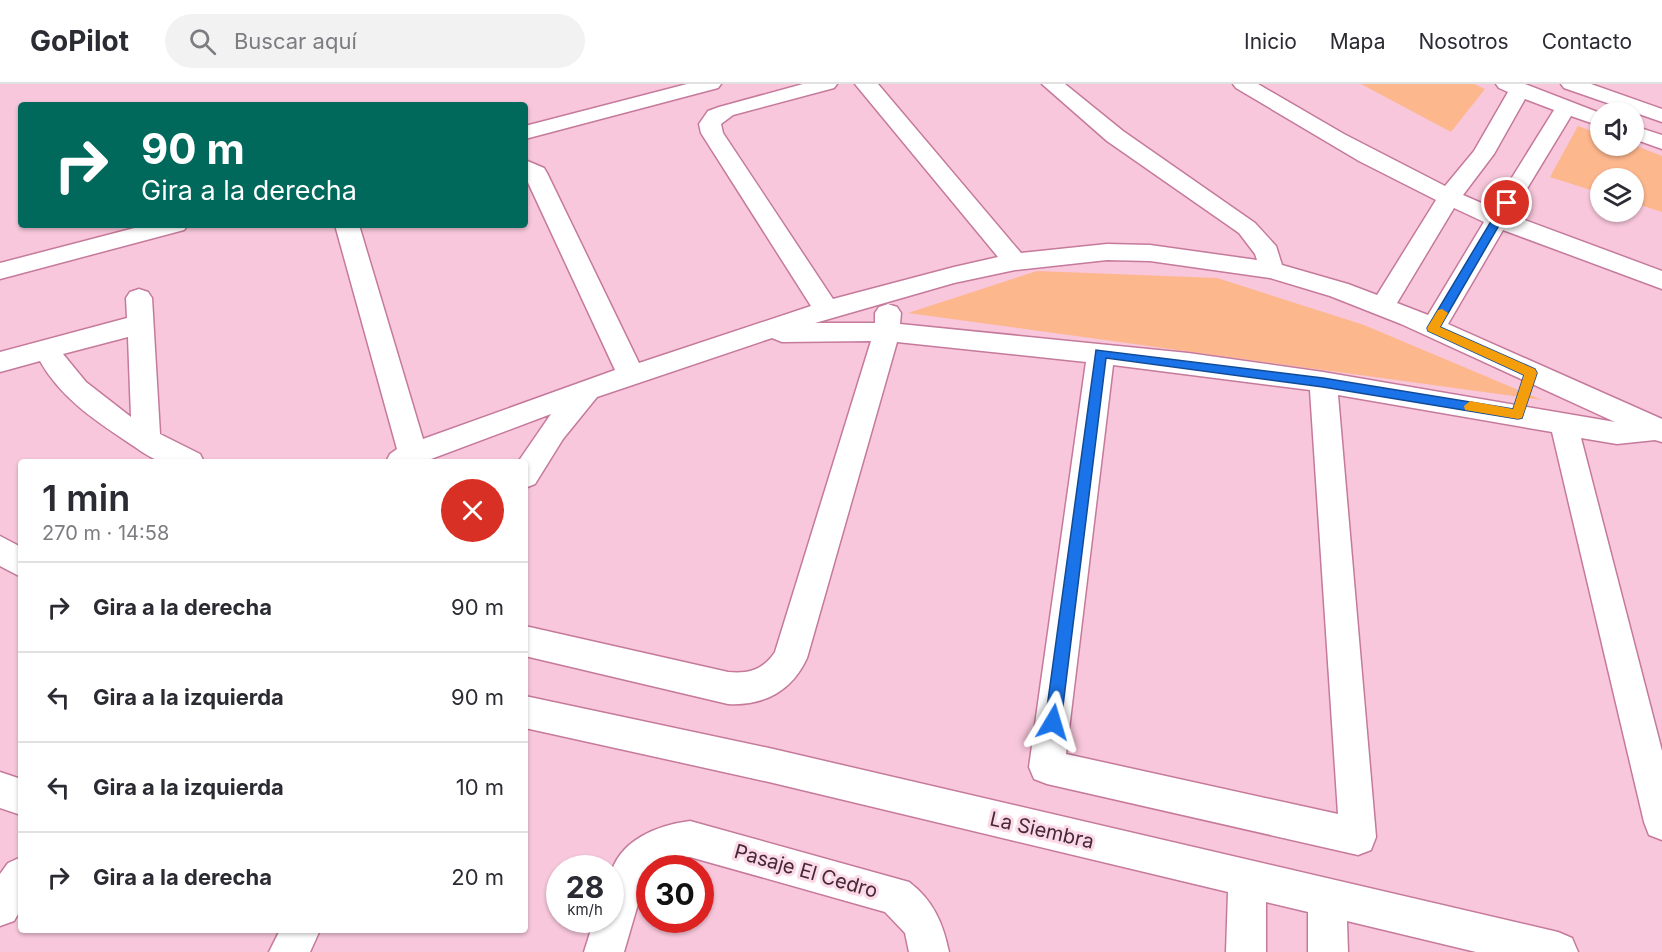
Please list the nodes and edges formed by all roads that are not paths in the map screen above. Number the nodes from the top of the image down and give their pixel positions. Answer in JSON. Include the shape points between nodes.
{"nodes":[{"id":1,"x":711,"y":84,"type":"edge"},
{"id":2,"x":827,"y":84,"type":"edge"},
{"id":3,"x":865,"y":84,"type":"edge"},
{"id":4,"x":1052,"y":84,"type":"edge"},
{"id":5,"x":1243,"y":84,"type":"edge"},
{"id":6,"x":1571,"y":84,"type":"edge"},
{"id":7,"x":1513,"y":87,"type":"edge"},
{"id":8,"x":1566,"y":108,"type":"junction"},
{"id":9,"x":1590,"y":116,"type":"edge"},
{"id":10,"x":1662,"y":116,"type":"edge"},
{"id":11,"x":528,"y":132,"type":"edge"},
{"id":12,"x":1644,"y":136,"type":"edge"},
{"id":13,"x":1662,"y":142,"type":"edge"},
{"id":14,"x":528,"y":169,"type":"edge"},
{"id":15,"x":1449,"y":197,"type":"junction"},
{"id":16,"x":1497,"y":219,"type":"junction"},
{"id":17,"x":165,"y":228,"type":"edge"},
{"id":18,"x":348,"y":228,"type":"edge"},
{"id":19,"x":1015,"y":262,"type":"junction"},
{"id":20,"x":1271,"y":270,"type":"junction"},
{"id":21,"x":0,"y":271,"type":"edge"},
{"id":22,"x":1662,"y":280,"type":"edge"},
{"id":23,"x":889,"y":292,"type":"junction"},
{"id":24,"x":1383,"y":306,"type":"junction"},
{"id":25,"x":827,"y":310,"type":"junction"},
{"id":26,"x":1433,"y":328,"type":"junction"},
{"id":27,"x":886,"y":332,"type":"junction"},
{"id":28,"x":755,"y":334,"type":"junction"},
{"id":29,"x":47,"y":349,"type":"junction"},
{"id":30,"x":1101,"y":353,"type":"junction"},
{"id":31,"x":0,"y":362,"type":"edge"},
{"id":32,"x":1531,"y":373,"type":"junction"},
{"id":33,"x":631,"y":375,"type":"junction"},
{"id":34,"x":1323,"y":382,"type":"junction"},
{"id":35,"x":587,"y":390,"type":"junction"},
{"id":36,"x":1518,"y":414,"type":"junction"},
{"id":37,"x":1563,"y":422,"type":"junction"},
{"id":38,"x":1660,"y":431,"type":"edge"},
{"id":39,"x":146,"y":441,"type":"junction"},
{"id":40,"x":407,"y":458,"type":"edge"},
{"id":41,"x":184,"y":459,"type":"edge"},
{"id":42,"x":528,"y":471,"type":"edge"},
{"id":43,"x":0,"y":549,"type":"edge"},
{"id":44,"x":18,"y":562,"type":"edge"},
{"id":45,"x":528,"y":642,"type":"edge"},
{"id":46,"x":528,"y":713,"type":"edge"},
{"id":47,"x":0,"y":790,"type":"edge"},
{"id":48,"x":18,"y":796,"type":"edge"},
{"id":49,"x":1662,"y":822,"type":"edge"},
{"id":50,"x":1247,"y":879,"type":"junction"},
{"id":51,"x":18,"y":880,"type":"edge"},
{"id":52,"x":1327,"y":898,"type":"junction"},
{"id":53,"x":0,"y":907,"type":"edge"},
{"id":54,"x":299,"y":933,"type":"edge"},
{"id":55,"x":289,"y":952,"type":"edge"},
{"id":56,"x":604,"y":952,"type":"edge"},
{"id":57,"x":929,"y":952,"type":"edge"},
{"id":58,"x":1246,"y":952,"type":"edge"},
{"id":59,"x":1328,"y":952,"type":"edge"},
{"id":60,"x":1558,"y":952,"type":"edge"}],
"edges":[{"from":1,"to":11,"type":"street"},
{"from":2,"to":25,"type":"street","via":[[726,111],[710,124],[712,133]]},
{"from":3,"to":19,"type":"street"},
{"from":4,"to":20,"type":"street","via":[[1115,136],[1247,228],[1267,252]]},
{"from":5,"to":15,"type":"street"},
{"from":6,"to":10,"type":"street"},
{"from":7,"to":8,"type":"street"},
{"from":7,"to":15,"type":"street","via":[[1483,154]]},
{"from":8,"to":9,"type":"street"},
{"from":8,"to":16,"type":"street"},
{"from":12,"to":13,"type":"street"},
{"from":14,"to":33,"type":"street","via":[[536,173]]},
{"from":15,"to":16,"type":"street"},
{"from":15,"to":24,"type":"street"},
{"from":16,"to":22,"type":"street"},
{"from":16,"to":26,"type":"street"},
{"from":17,"to":21,"type":"street"},
{"from":18,"to":40,"type":"street"},
{"from":19,"to":20,"type":"street","via":[[1096,253],[1150,253]]},
{"from":19,"to":23,"type":"street"},
{"from":20,"to":24,"type":"street"},
{"from":23,"to":25,"type":"street"},
{"from":23,"to":27,"type":"street"},
{"from":24,"to":26,"type":"street"},
{"from":25,"to":28,"type":"street"},
{"from":26,"to":32,"type":"street"},
{"from":27,"to":28,"type":"street"},
{"from":27,"to":30,"type":"street"},
{"from":27,"to":45,"type":"street","via":[[790,658],[776,678],[753,688],[728,688]]},
{"from":28,"to":33,"type":"street"},
{"from":29,"to":31,"type":"street"},
{"from":29,"to":39,"type":"street","via":[[63,375],[84,395]]},
{"from":29,"to":39,"type":"street","via":[[140,311]]},
{"from":30,"to":34,"type":"street"},
{"from":30,"to":34,"type":"street","via":[[1047,768],[1358,837]]},
{"from":32,"to":36,"type":"street"},
{"from":32,"to":38,"type":"street"},
{"from":33,"to":35,"type":"street"},
{"from":34,"to":36,"type":"street"},
{"from":35,"to":40,"type":"street"},
{"from":35,"to":42,"type":"street","via":[[553,431]]},
{"from":36,"to":37,"type":"street"},
{"from":37,"to":38,"type":"street","via":[[1617,433]]},
{"from":37,"to":49,"type":"street"},
{"from":39,"to":41,"type":"street"},
{"from":43,"to":44,"type":"street"},
{"from":46,"to":50,"type":"street","name":"La Siembra","via":[[769,765]]},
{"from":47,"to":48,"type":"street"},
{"from":50,"to":52,"type":"street","name":"La Siembra"},
{"from":50,"to":58,"type":"street"},
{"from":51,"to":53,"type":"street"},
{"from":52,"to":59,"type":"street"},
{"from":52,"to":60,"type":"street","name":"La Siembra"},
{"from":54,"to":55,"type":"street"},
{"from":56,"to":57,"type":"street","name":"Pasaje El Cedro","via":[[633,868],[653,847],[690,839],[895,896],[918,915]]}]}
